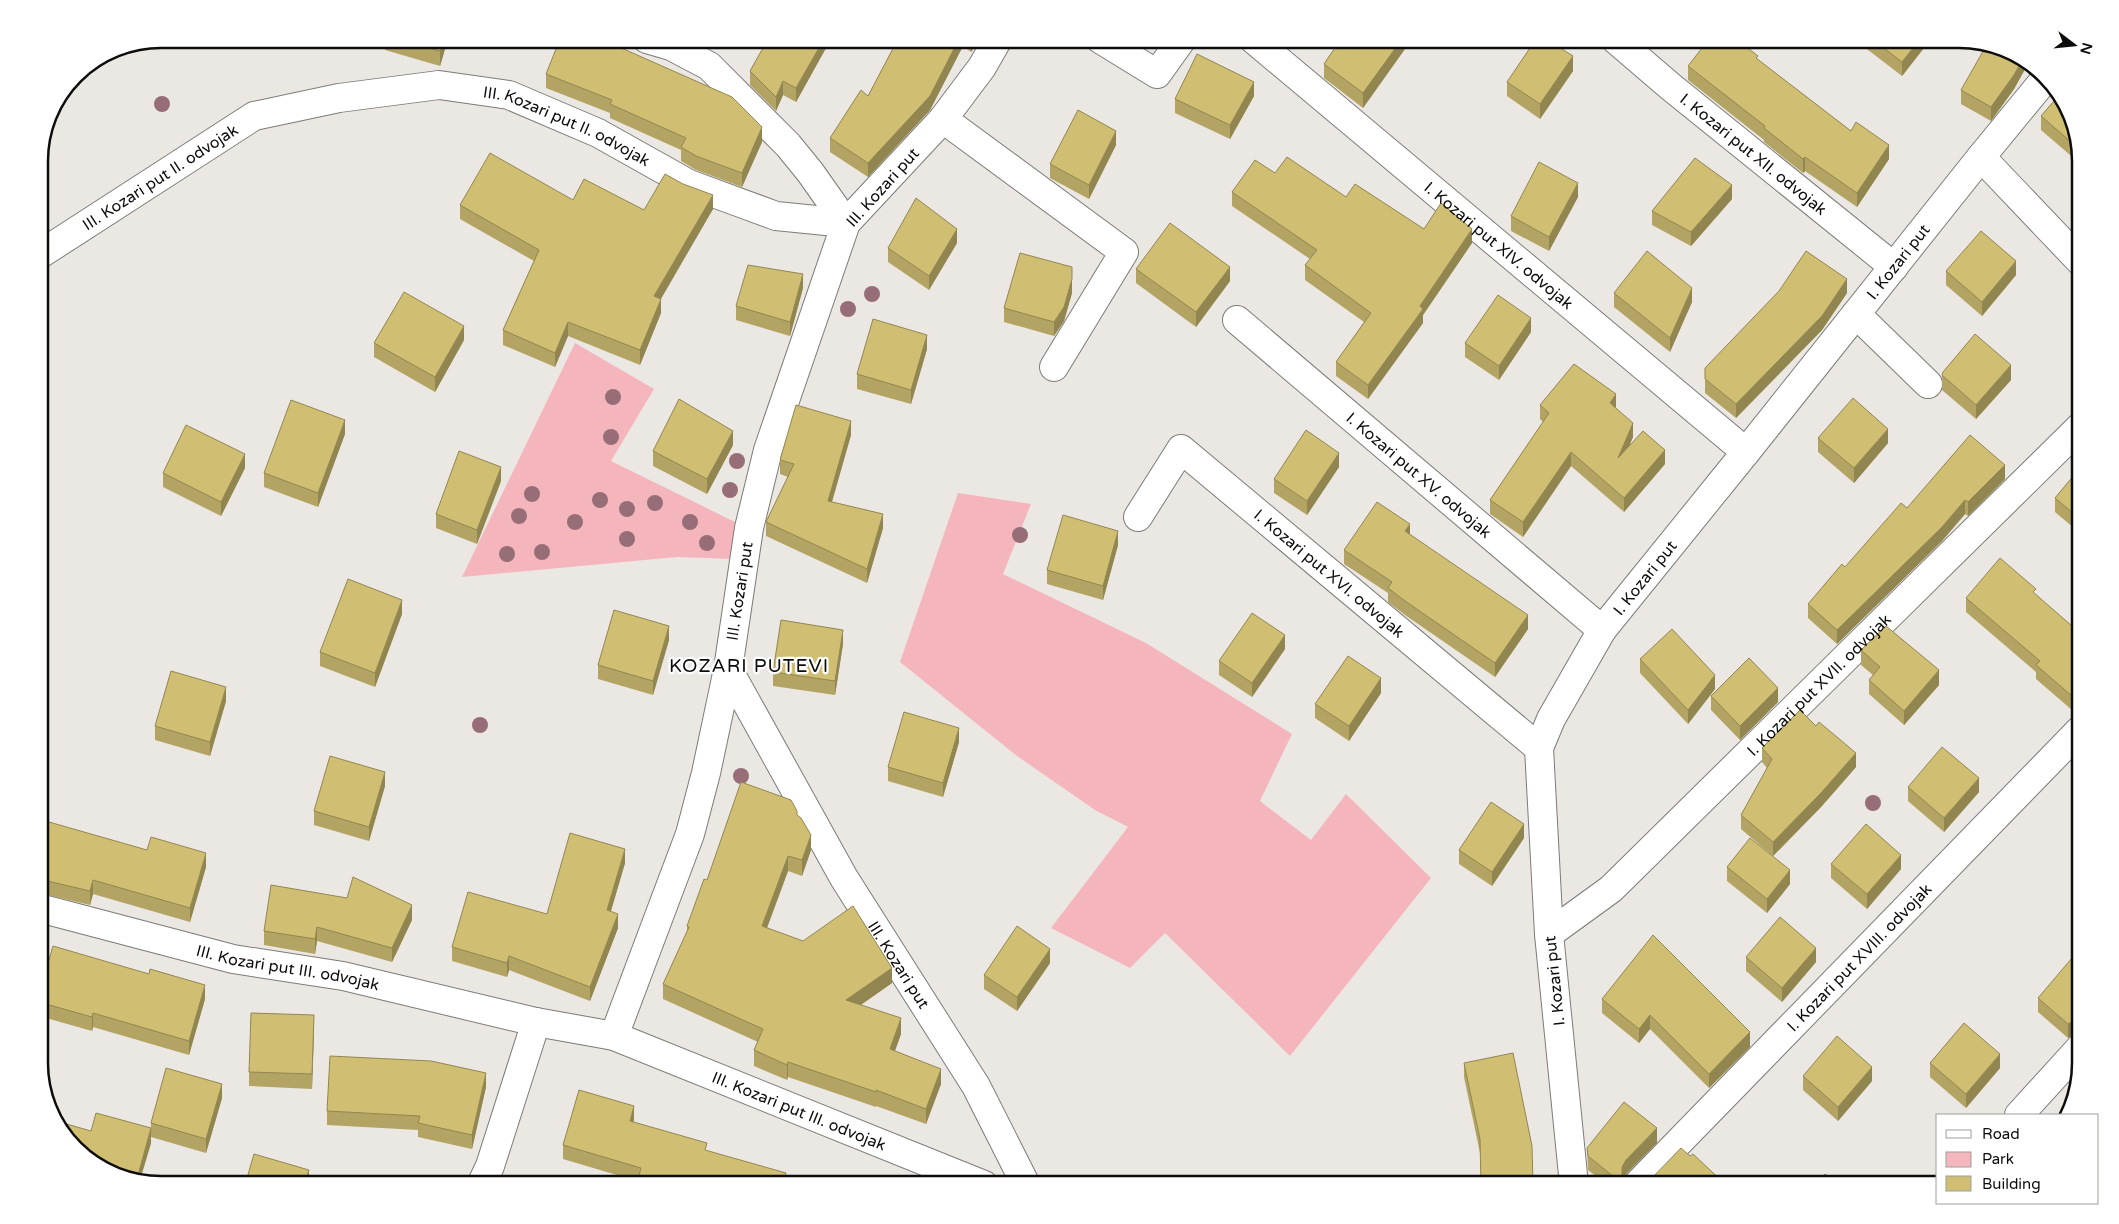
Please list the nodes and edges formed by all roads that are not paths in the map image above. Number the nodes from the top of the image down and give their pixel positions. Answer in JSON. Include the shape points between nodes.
{"nodes":[{"id":1,"x":673,"y":47,"type":"edge"},
{"id":2,"x":993,"y":47,"type":"edge"},
{"id":3,"x":1113,"y":47,"type":"edge"},
{"id":4,"x":1176,"y":47,"type":"edge"},
{"id":5,"x":1263,"y":47,"type":"edge"},
{"id":6,"x":1624,"y":47,"type":"edge"},
{"id":7,"x":2041,"y":84,"type":"edge"},
{"id":8,"x":943,"y":119,"type":"junction"},
{"id":9,"x":1981,"y":157,"type":"junction"},
{"id":10,"x":846,"y":223,"type":"junction"},
{"id":11,"x":48,"y":249,"type":"edge"},
{"id":12,"x":2071,"y":252,"type":"edge"},
{"id":13,"x":1894,"y":267,"type":"junction"},
{"id":14,"x":1856,"y":314,"type":"junction"},
{"id":15,"x":1237,"y":320,"type":"dead end"},
{"id":16,"x":1054,"y":367,"type":"dead end"},
{"id":17,"x":1928,"y":384,"type":"dead end"},
{"id":18,"x":2071,"y":435,"type":"edge"},
{"id":19,"x":1746,"y":452,"type":"junction"},
{"id":20,"x":1138,"y":517,"type":"dead end"},
{"id":21,"x":1602,"y":630,"type":"junction"},
{"id":22,"x":728,"y":669,"type":"junction"},
{"id":23,"x":2072,"y":739,"type":"edge"},
{"id":24,"x":1539,"y":748,"type":"junction"},
{"id":25,"x":48,"y":910,"type":"edge"},
{"id":26,"x":1549,"y":934,"type":"junction"},
{"id":27,"x":536,"y":1022,"type":"junction"},
{"id":28,"x":614,"y":1036,"type":"junction"},
{"id":29,"x":2072,"y":1057,"type":"edge"},
{"id":30,"x":2020,"y":1114,"type":"edge"},
{"id":31,"x":485,"y":1176,"type":"edge"},
{"id":32,"x":962,"y":1176,"type":"edge"},
{"id":33,"x":1021,"y":1176,"type":"edge"},
{"id":34,"x":1573,"y":1176,"type":"edge"},
{"id":35,"x":1646,"y":1176,"type":"edge"}],
"edges":[{"from":1,"to":10,"type":"street","via":[[710,66],[788,145]]},
{"from":2,"to":8,"type":"street","name":"III. Kozari put"},
{"from":3,"to":4,"type":"street","via":[[1157,74]]},
{"from":5,"to":19,"type":"street","name":"I. Kozari put XIV. odvojak"},
{"from":6,"to":13,"type":"street","name":"I. Kozari put XII. odvojak"},
{"from":7,"to":9,"type":"street","name":"I. Kozari put"},
{"from":8,"to":10,"type":"street","name":"III. Kozari put"},
{"from":8,"to":16,"type":"street","via":[[1124,252]]},
{"from":9,"to":12,"type":"street"},
{"from":9,"to":13,"type":"street","name":"I. Kozari put"},
{"from":10,"to":11,"type":"street","name":"III. Kozari put II. odvojak","via":[[776,216],[689,184],[598,133],[509,95],[439,85],[339,98],[254,116]]},
{"from":10,"to":22,"type":"street","name":"III. Kozari put","via":[[768,450],[749,528]]},
{"from":13,"to":14,"type":"street","name":"I. Kozari put"},
{"from":14,"to":17,"type":"street"},
{"from":14,"to":19,"type":"street","name":"I. Kozari put"},
{"from":15,"to":21,"type":"street","name":"I. Kozari put XV. odvojak"},
{"from":18,"to":26,"type":"street","name":"I. Kozari put XVII. odvojak","via":[[1611,889]]},
{"from":19,"to":21,"type":"street","name":"I. Kozari put"},
{"from":20,"to":24,"type":"street","name":"I. Kozari put XVI. odvojak","via":[[1181,449]]},
{"from":21,"to":24,"type":"street","name":"I. Kozari put","via":[[1551,719]]},
{"from":22,"to":28,"type":"street","via":[[690,834]]},
{"from":22,"to":33,"type":"street","name":"III. Kozari put","via":[[844,878],[976,1086]]},
{"from":23,"to":35,"type":"street","name":"I. Kozari put XVIII. odvojak"},
{"from":24,"to":26,"type":"street","name":"I. Kozari put"},
{"from":25,"to":27,"type":"street","name":"III. Kozari put III. odvojak","via":[[233,959],[343,976]]},
{"from":26,"to":34,"type":"street","name":"I. Kozari put"},
{"from":27,"to":28,"type":"street","name":"III. Kozari put III. odvojak"},
{"from":27,"to":31,"type":"street"},
{"from":28,"to":32,"type":"street","name":"III. Kozari put III. odvojak"},
{"from":29,"to":30,"type":"street"}]}
